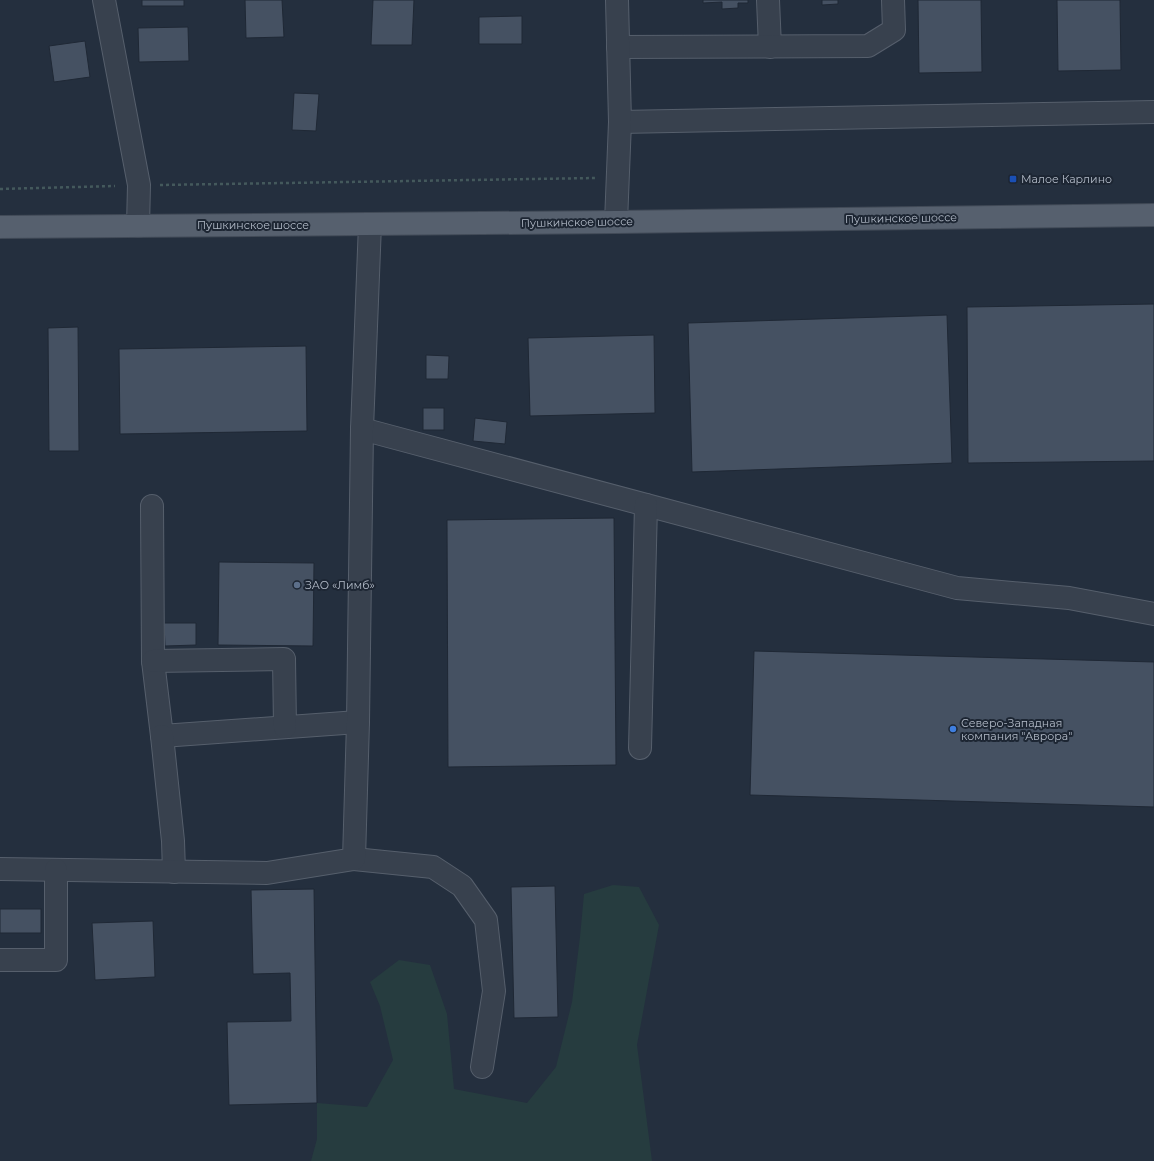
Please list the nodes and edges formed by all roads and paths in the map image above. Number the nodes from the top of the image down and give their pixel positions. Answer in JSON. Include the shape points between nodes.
{"nodes":[{"id":1,"x":104,"y":0,"type":"edge"},
{"id":2,"x":617,"y":0,"type":"edge"},
{"id":3,"x":768,"y":0,"type":"edge"},
{"id":4,"x":893,"y":0,"type":"edge"},
{"id":5,"x":770,"y":46,"type":"junction"},
{"id":6,"x":618,"y":47,"type":"junction"},
{"id":7,"x":1154,"y":112,"type":"edge"},
{"id":8,"x":620,"y":122,"type":"junction"},
{"id":9,"x":618,"y":177,"type":"junction"},
{"id":10,"x":139,"y":185,"type":"junction"},
{"id":11,"x":0,"y":188,"type":"edge"},
{"id":12,"x":1154,"y":215,"type":"edge"},
{"id":13,"x":616,"y":222,"type":"junction"},
{"id":14,"x":370,"y":224,"type":"junction"},
{"id":15,"x":0,"y":226,"type":"edge"},
{"id":16,"x":138,"y":226,"type":"junction"},
{"id":17,"x":362,"y":429,"type":"junction"},
{"id":18,"x":646,"y":505,"type":"junction"},
{"id":19,"x":152,"y":506,"type":"dead end"},
{"id":20,"x":1154,"y":614,"type":"edge"},
{"id":21,"x":154,"y":661,"type":"junction"},
{"id":22,"x":358,"y":722,"type":"junction"},
{"id":23,"x":285,"y":727,"type":"junction"},
{"id":24,"x":162,"y":736,"type":"junction"},
{"id":25,"x":640,"y":748,"type":"dead end"},
{"id":26,"x":354,"y":859,"type":"junction"},
{"id":27,"x":1,"y":865,"type":"edge"},
{"id":28,"x":56,"y":870,"type":"junction"},
{"id":29,"x":174,"y":872,"type":"junction"},
{"id":30,"x":0,"y":960,"type":"edge"},
{"id":31,"x":482,"y":1067,"type":"dead end"}],
"edges":[{"from":1,"to":10,"type":"street"},
{"from":2,"to":6,"type":"street"},
{"from":3,"to":5,"type":"street"},
{"from":4,"to":5,"type":"street","via":[[894,30],[868,46]]},
{"from":5,"to":6,"type":"street"},
{"from":6,"to":8,"type":"street"},
{"from":7,"to":8,"type":"street"},
{"from":8,"to":9,"type":"street"},
{"from":9,"to":10,"type":"path"},
{"from":9,"to":13,"type":"street"},
{"from":10,"to":11,"type":"path"},
{"from":10,"to":16,"type":"street"},
{"from":12,"to":13,"type":"main road","name":"Пушкинское шоссе"},
{"from":13,"to":14,"type":"main road","name":"Пушкинское шоссе"},
{"from":14,"to":16,"type":"main road","name":"Пушкинское шоссе"},
{"from":14,"to":17,"type":"street"},
{"from":15,"to":16,"type":"main road","name":"Пушкинское шоссе"},
{"from":17,"to":18,"type":"street"},
{"from":17,"to":22,"type":"street"},
{"from":18,"to":20,"type":"street","via":[[957,588],[1069,598]]},
{"from":18,"to":25,"type":"street"},
{"from":19,"to":21,"type":"street"},
{"from":21,"to":23,"type":"street","via":[[284,659]]},
{"from":21,"to":24,"type":"street"},
{"from":22,"to":23,"type":"street"},
{"from":22,"to":26,"type":"street"},
{"from":23,"to":24,"type":"street"},
{"from":24,"to":29,"type":"street"},
{"from":26,"to":29,"type":"street","via":[[267,873]]},
{"from":26,"to":31,"type":"street","via":[[434,867],[462,886],[486,920],[494,991]]},
{"from":27,"to":28,"type":"street"},
{"from":28,"to":29,"type":"street"},
{"from":28,"to":30,"type":"street","via":[[56,960]]}]}
